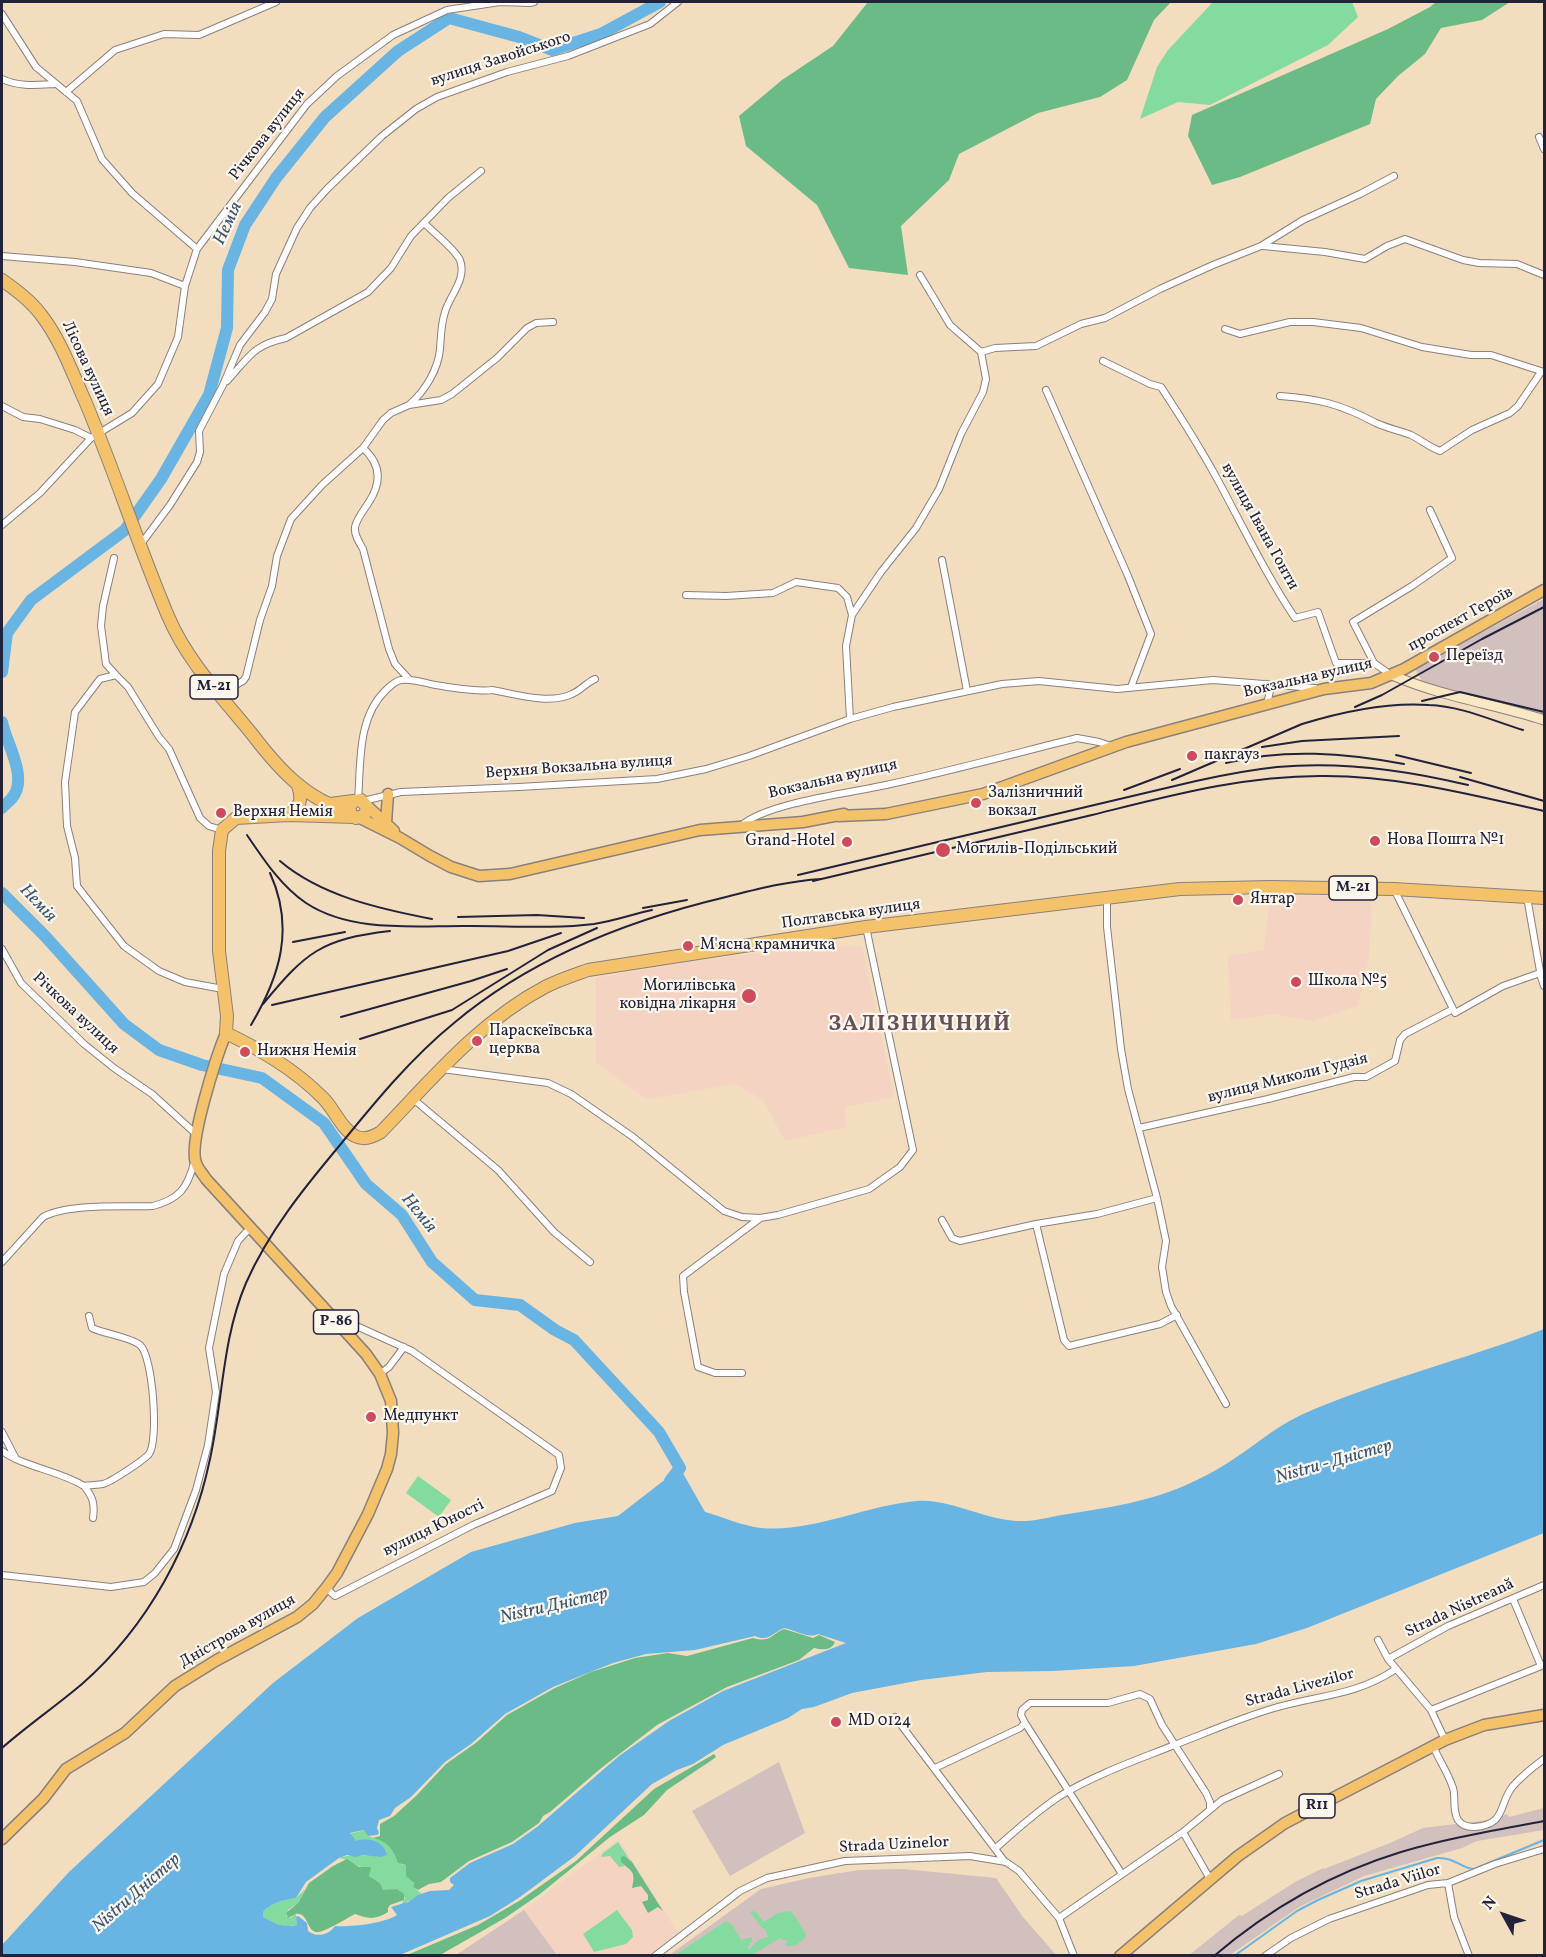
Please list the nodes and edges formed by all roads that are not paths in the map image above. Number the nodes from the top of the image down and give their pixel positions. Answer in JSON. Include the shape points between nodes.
{"nodes":[{"id":1,"x":276,"y":2,"type":"edge"},
{"id":2,"x":500,"y":2,"type":"edge"},
{"id":3,"x":534,"y":2,"type":"edge"},
{"id":4,"x":678,"y":2,"type":"edge"},
{"id":5,"x":2,"y":14,"type":"edge"},
{"id":6,"x":2,"y":79,"type":"edge"},
{"id":7,"x":55,"y":84,"type":"junction"},
{"id":8,"x":66,"y":92,"type":"junction"},
{"id":9,"x":1539,"y":137,"type":"dead end"},
{"id":10,"x":1545,"y":149,"type":"edge"},
{"id":11,"x":481,"y":171,"type":"dead end"},
{"id":12,"x":1394,"y":176,"type":"dead end"},
{"id":13,"x":424,"y":223,"type":"junction"},
{"id":14,"x":1261,"y":246,"type":"junction"},
{"id":15,"x":197,"y":249,"type":"junction"},
{"id":16,"x":2,"y":256,"type":"edge"},
{"id":17,"x":920,"y":275,"type":"dead end"},
{"id":18,"x":1545,"y":275,"type":"edge"},
{"id":19,"x":2,"y":280,"type":"edge"},
{"id":20,"x":185,"y":286,"type":"junction"},
{"id":21,"x":553,"y":322,"type":"dead end"},
{"id":22,"x":1225,"y":328,"type":"dead end"},
{"id":23,"x":981,"y":352,"type":"junction"},
{"id":24,"x":1103,"y":361,"type":"dead end"},
{"id":25,"x":1543,"y":372,"type":"edge"},
{"id":26,"x":223,"y":385,"type":"junction"},
{"id":27,"x":1046,"y":390,"type":"dead end"},
{"id":28,"x":1280,"y":396,"type":"dead end"},
{"id":29,"x":409,"y":405,"type":"junction"},
{"id":30,"x":2,"y":406,"type":"edge"},
{"id":31,"x":95,"y":436,"type":"junction"},
{"id":32,"x":363,"y":448,"type":"junction"},
{"id":33,"x":1430,"y":510,"type":"dead end"},
{"id":34,"x":2,"y":525,"type":"edge"},
{"id":35,"x":141,"y":544,"type":"junction"},
{"id":36,"x":114,"y":558,"type":"dead end"},
{"id":37,"x":942,"y":560,"type":"dead end"},
{"id":38,"x":1545,"y":590,"type":"edge"},
{"id":39,"x":686,"y":595,"type":"dead end"},
{"id":40,"x":852,"y":615,"type":"junction"},
{"id":41,"x":1374,"y":663,"type":"junction"},
{"id":42,"x":116,"y":675,"type":"junction"},
{"id":43,"x":1392,"y":675,"type":"junction"},
{"id":44,"x":409,"y":679,"type":"junction"},
{"id":45,"x":595,"y":679,"type":"dead end"},
{"id":46,"x":1265,"y":684,"type":"junction"},
{"id":47,"x":1131,"y":687,"type":"junction"},
{"id":48,"x":1324,"y":689,"type":"junction"},
{"id":49,"x":967,"y":691,"type":"junction"},
{"id":50,"x":220,"y":694,"type":"junction"},
{"id":51,"x":1267,"y":704,"type":"junction"},
{"id":52,"x":850,"y":719,"type":"junction"},
{"id":53,"x":1545,"y":720,"type":"edge"},
{"id":54,"x":1113,"y":747,"type":"junction"},
{"id":55,"x":298,"y":786,"type":"junction"},
{"id":56,"x":388,"y":794,"type":"junction"},
{"id":57,"x":350,"y":808,"type":"junction"},
{"id":58,"x":289,"y":815,"type":"junction"},
{"id":59,"x":386,"y":823,"type":"junction"},
{"id":60,"x":739,"y":828,"type":"junction"},
{"id":61,"x":222,"y":830,"type":"junction"},
{"id":62,"x":400,"y":838,"type":"junction"},
{"id":63,"x":1394,"y":889,"type":"junction"},
{"id":64,"x":1107,"y":897,"type":"junction"},
{"id":65,"x":1527,"y":897,"type":"junction"},
{"id":66,"x":1545,"y":898,"type":"edge"},
{"id":67,"x":866,"y":927,"type":"junction"},
{"id":68,"x":2,"y":949,"type":"edge"},
{"id":69,"x":1540,"y":973,"type":"junction"},
{"id":70,"x":1545,"y":986,"type":"edge"},
{"id":71,"x":224,"y":989,"type":"junction"},
{"id":72,"x":1454,"y":1011,"type":"junction"},
{"id":73,"x":226,"y":1033,"type":"junction"},
{"id":74,"x":440,"y":1069,"type":"junction"},
{"id":75,"x":412,"y":1098,"type":"junction"},
{"id":76,"x":1139,"y":1128,"type":"junction"},
{"id":77,"x":196,"y":1134,"type":"junction"},
{"id":78,"x":195,"y":1162,"type":"junction"},
{"id":79,"x":1157,"y":1198,"type":"junction"},
{"id":80,"x":760,"y":1218,"type":"junction"},
{"id":81,"x":942,"y":1220,"type":"dead end"},
{"id":82,"x":1036,"y":1224,"type":"junction"},
{"id":83,"x":250,"y":1228,"type":"junction"},
{"id":84,"x":2,"y":1262,"type":"edge"},
{"id":85,"x":590,"y":1262,"type":"dead end"},
{"id":86,"x":1177,"y":1315,"type":"junction"},
{"id":87,"x":89,"y":1316,"type":"dead end"},
{"id":88,"x":345,"y":1331,"type":"junction"},
{"id":89,"x":404,"y":1347,"type":"junction"},
{"id":90,"x":742,"y":1373,"type":"dead end"},
{"id":91,"x":380,"y":1374,"type":"junction"},
{"id":92,"x":1226,"y":1404,"type":"dead end"},
{"id":93,"x":2,"y":1432,"type":"edge"},
{"id":94,"x":2,"y":1450,"type":"edge"},
{"id":95,"x":16,"y":1459,"type":"junction"},
{"id":96,"x":84,"y":1486,"type":"junction"},
{"id":97,"x":93,"y":1518,"type":"dead end"},
{"id":98,"x":2,"y":1575,"type":"edge"},
{"id":99,"x":1545,"y":1585,"type":"edge"},
{"id":100,"x":326,"y":1588,"type":"junction"},
{"id":101,"x":1513,"y":1599,"type":"junction"},
{"id":102,"x":1378,"y":1640,"type":"dead end"},
{"id":103,"x":1388,"y":1659,"type":"junction"},
{"id":104,"x":1543,"y":1665,"type":"edge"},
{"id":105,"x":1396,"y":1669,"type":"junction"},
{"id":106,"x":1431,"y":1710,"type":"junction"},
{"id":107,"x":1545,"y":1715,"type":"edge"},
{"id":108,"x":895,"y":1717,"type":"dead end"},
{"id":109,"x":1025,"y":1723,"type":"junction"},
{"id":110,"x":1445,"y":1740,"type":"junction"},
{"id":111,"x":1176,"y":1745,"type":"junction"},
{"id":112,"x":1433,"y":1745,"type":"junction"},
{"id":113,"x":1545,"y":1759,"type":"edge"},
{"id":114,"x":935,"y":1768,"type":"junction"},
{"id":115,"x":1279,"y":1774,"type":"dead end"},
{"id":116,"x":1068,"y":1792,"type":"junction"},
{"id":117,"x":1210,"y":1808,"type":"junction"},
{"id":118,"x":1183,"y":1832,"type":"junction"},
{"id":119,"x":2,"y":1839,"type":"edge"},
{"id":120,"x":996,"y":1848,"type":"junction"},
{"id":121,"x":1545,"y":1849,"type":"edge"},
{"id":122,"x":1006,"y":1862,"type":"junction"},
{"id":123,"x":1122,"y":1874,"type":"junction"},
{"id":124,"x":1210,"y":1879,"type":"junction"},
{"id":125,"x":1448,"y":1883,"type":"junction"},
{"id":126,"x":1059,"y":1917,"type":"junction"},
{"id":127,"x":655,"y":1956,"type":"edge"},
{"id":128,"x":1074,"y":1956,"type":"edge"},
{"id":129,"x":1120,"y":1956,"type":"edge"},
{"id":130,"x":1265,"y":1956,"type":"edge"},
{"id":131,"x":1469,"y":1956,"type":"edge"}],
"edges":[{"from":1,"to":8,"type":"street","via":[[200,35],[164,34],[115,50]]},
{"from":2,"to":3,"type":"street","name":"Річкова вулиця"},
{"from":2,"to":15,"type":"street","name":"Річкова вулиця","via":[[447,10],[393,35],[337,76],[307,104]]},
{"from":4,"to":26,"type":"street","name":"вулиця Завойського","via":[[650,24],[568,56],[437,97],[382,136],[327,189],[297,228],[276,274],[272,299],[240,345]]},
{"from":5,"to":7,"type":"street","via":[[36,67]]},
{"from":6,"to":7,"type":"street","via":[[30,86]]},
{"from":7,"to":8,"type":"street"},
{"from":8,"to":15,"type":"street","via":[[77,101],[102,159],[132,193]]},
{"from":9,"to":10,"type":"street"},
{"from":11,"to":13,"type":"street","name":"вулиця Завойського"},
{"from":12,"to":14,"type":"street","via":[[1303,220]]},
{"from":13,"to":26,"type":"street","name":"вулиця Завойського","via":[[368,292],[286,338],[256,348]]},
{"from":13,"to":29,"type":"street","via":[[459,257],[461,269],[456,291],[445,309],[435,369]]},
{"from":14,"to":18,"type":"street","via":[[1365,259],[1405,239],[1463,261],[1517,264]]},
{"from":14,"to":23,"type":"street","via":[[1036,346]]},
{"from":15,"to":20,"type":"street","name":"Річкова вулиця"},
{"from":16,"to":20,"type":"street","via":[[151,273]]},
{"from":17,"to":23,"type":"street","via":[[950,325]]},
{"from":19,"to":31,"type":"highway","name":"Лісова вулиця","number":"М-21","via":[[42,315],[70,366]]},
{"from":20,"to":31,"type":"street","name":"Річкова вулиця","via":[[178,337],[158,384],[132,413]]},
{"from":21,"to":29,"type":"street","via":[[527,328],[498,358],[452,394],[441,400]]},
{"from":22,"to":25,"type":"street","via":[[1240,334],[1290,322],[1361,328],[1422,348],[1491,355]]},
{"from":23,"to":40,"type":"street","via":[[986,379],[983,392],[939,489],[916,528]]},
{"from":24,"to":41,"type":"street","name":"вулиця Івана Гонти","via":[[1161,387],[1195,439],[1258,559],[1295,618],[1318,612],[1336,663]]},
{"from":25,"to":28,"type":"street","via":[[1518,406],[1440,451],[1334,404]]},
{"from":26,"to":35,"type":"street","name":"вулиця Завойського","via":[[199,431],[200,452],[196,462]]},
{"from":27,"to":47,"type":"street","via":[[1151,634]]},
{"from":29,"to":32,"type":"street","via":[[383,420]]},
{"from":30,"to":31,"type":"street","via":[[23,417]]},
{"from":31,"to":34,"type":"street","name":"Річкова вулиця","via":[[40,494]]},
{"from":31,"to":35,"type":"highway","name":"Лісова вулиця","number":"М-21"},
{"from":32,"to":44,"type":"street","via":[[373,457],[377,480],[355,534],[363,549],[389,649],[395,664]]},
{"from":32,"to":50,"type":"street","via":[[291,519],[277,556],[246,677]]},
{"from":33,"to":41,"type":"street","via":[[1452,558],[1353,622]]},
{"from":35,"to":50,"type":"highway","number":"М-21","via":[[168,617],[193,662]]},
{"from":36,"to":42,"type":"street","via":[[101,626],[106,664]]},
{"from":37,"to":49,"type":"street"},
{"from":38,"to":43,"type":"main road","name":"проспект Героїв"},
{"from":39,"to":40,"type":"street","via":[[773,593],[796,582],[838,588],[847,597]]},
{"from":40,"to":52,"type":"street","via":[[846,646]]},
{"from":41,"to":43,"type":"street"},
{"from":42,"to":61,"type":"street","via":[[170,749],[200,818]]},
{"from":42,"to":71,"type":"street","via":[[100,679],[75,712],[65,782],[67,826],[77,886],[124,946],[159,971],[185,982]]},
{"from":43,"to":48,"type":"main road","name":"Вокзальна вулиця","via":[[1371,683]]},
{"from":43,"to":53,"type":"main road","name":"Вокзальна вулиця"},
{"from":44,"to":45,"type":"street","via":[[559,699]]},
{"from":44,"to":57,"type":"street","via":[[398,680],[369,712]]},
{"from":46,"to":47,"type":"street","name":"Верхня Вокзальна вулиця","via":[[1213,680]]},
{"from":46,"to":48,"type":"street","name":"Верхня Вокзальна вулиця"},
{"from":46,"to":51,"type":"street","via":[[1269,691]]},
{"from":47,"to":49,"type":"street","name":"Верхня Вокзальна вулиця","via":[[1038,681]]},
{"from":48,"to":51,"type":"main road","name":"Вокзальна вулиця"},
{"from":49,"to":52,"type":"street","name":"Верхня Вокзальна вулиця"},
{"from":50,"to":55,"type":"highway","number":"М-21","via":[[271,759]]},
{"from":51,"to":54,"type":"main road","name":"Вокзальна вулиця"},
{"from":52,"to":56,"type":"street","name":"Верхня Вокзальна вулиця","via":[[749,756],[657,779]]},
{"from":54,"to":60,"type":"main road","name":"Вокзальна вулиця","via":[[983,794],[924,807]]},
{"from":54,"to":60,"type":"street","name":"Вокзальна вулиця","via":[[1077,738],[770,810]]},
{"from":55,"to":57,"type":"highway","number":"М-21"},
{"from":55,"to":58,"type":"highway","via":[[301,801]]},
{"from":56,"to":57,"type":"street","name":"Верхня Вокзальна вулиця"},
{"from":56,"to":59,"type":"main road"},
{"from":57,"to":58,"type":"highway","name":"Вокзальна вулиця"},
{"from":57,"to":59,"type":"main road","name":"Вокзальна вулиця"},
{"from":57,"to":62,"type":"main road","name":"Вокзальна вулиця"},
{"from":58,"to":61,"type":"highway","name":"Вокзальна вулиця","via":[[236,818]]},
{"from":59,"to":62,"type":"main road","name":"Вокзальна вулиця"},
{"from":60,"to":62,"type":"main road","name":"Вокзальна вулиця","via":[[700,830],[510,874],[479,876],[451,867]]},
{"from":61,"to":71,"type":"highway","via":[[219,939]]},
{"from":63,"to":64,"type":"highway","name":"Полтавська вулиця","number":"М-21","via":[[1180,889]]},
{"from":63,"to":65,"type":"highway","name":"Полтавська вулиця","number":"М-21"},
{"from":63,"to":72,"type":"street"},
{"from":64,"to":67,"type":"highway","name":"Полтавська вулиця","number":"М-21"},
{"from":64,"to":76,"type":"street","via":[[1121,1049]]},
{"from":65,"to":66,"type":"highway","name":"Полтавська вулиця","number":"М-21"},
{"from":65,"to":69,"type":"street"},
{"from":67,"to":74,"type":"highway","name":"Полтавська вулиця","number":"М-21","via":[[588,970],[547,986],[518,1003],[489,1023]]},
{"from":67,"to":80,"type":"street","via":[[913,1150],[900,1167],[869,1189]]},
{"from":68,"to":77,"type":"street","name":"Річкова вулиця","via":[[21,983],[84,1044],[153,1094]]},
{"from":69,"to":70,"type":"street"},
{"from":69,"to":72,"type":"street","name":"вулиця Миколи Гудзія","via":[[1503,986]]},
{"from":71,"to":73,"type":"highway"},
{"from":72,"to":76,"type":"street","name":"вулиця Миколи Гудзія","via":[[1405,1034],[1395,1061],[1366,1077]]},
{"from":73,"to":75,"type":"highway","name":"Полтавська вулиця","number":"М-21","via":[[262,1050],[303,1079],[356,1137],[369,1138],[381,1132]]},
{"from":73,"to":77,"type":"main road","via":[[210,1076]]},
{"from":74,"to":75,"type":"highway","name":"Полтавська вулиця","number":"М-21"},
{"from":74,"to":80,"type":"street","via":[[548,1083],[571,1094],[633,1137],[724,1211]]},
{"from":75,"to":85,"type":"street","via":[[498,1170],[554,1232]]},
{"from":76,"to":79,"type":"street"},
{"from":77,"to":78,"type":"main road"},
{"from":78,"to":83,"type":"main road","number":"Р-86"},
{"from":78,"to":84,"type":"street","via":[[178,1196],[166,1203],[51,1213]]},
{"from":79,"to":82,"type":"street","via":[[1097,1214]]},
{"from":79,"to":86,"type":"street","via":[[1166,1241],[1162,1267],[1166,1292]]},
{"from":80,"to":90,"type":"street","via":[[683,1276],[698,1367],[715,1373]]},
{"from":81,"to":82,"type":"street","via":[[952,1238],[960,1241]]},
{"from":82,"to":86,"type":"street","via":[[1064,1340],[1069,1346],[1160,1324]]},
{"from":83,"to":88,"type":"main road","number":"Р-86"},
{"from":83,"to":98,"type":"street","via":[[238,1241],[224,1274],[209,1348],[216,1392],[208,1445],[174,1549],[144,1582],[111,1587]]},
{"from":86,"to":92,"type":"street"},
{"from":87,"to":96,"type":"street","via":[[92,1328],[142,1346],[149,1365],[154,1440],[151,1452],[141,1462],[104,1484]]},
{"from":88,"to":89,"type":"street","name":"вулиця Юності","via":[[352,1324]]},
{"from":88,"to":91,"type":"main road","number":"Р-86"},
{"from":89,"to":91,"type":"street"},
{"from":89,"to":100,"type":"street","name":"вулиця Юності","via":[[560,1455],[561,1468],[552,1491],[335,1596]]},
{"from":91,"to":100,"type":"main road","number":"Р-86","via":[[393,1417],[389,1461],[368,1514]]},
{"from":93,"to":95,"type":"street"},
{"from":94,"to":95,"type":"street"},
{"from":95,"to":96,"type":"street"},
{"from":96,"to":97,"type":"street","via":[[92,1495]]},
{"from":99,"to":101,"type":"street","name":"Strada Nistreană"},
{"from":100,"to":119,"type":"main road","name":"Дністрова вулиця","number":"Р-86","via":[[297,1617],[176,1686],[125,1733],[66,1769],[30,1813]]},
{"from":101,"to":103,"type":"street","name":"Strada Nistreană","via":[[1448,1626]]},
{"from":101,"to":104,"type":"street"},
{"from":102,"to":103,"type":"street"},
{"from":103,"to":105,"type":"street"},
{"from":104,"to":106,"type":"street"},
{"from":105,"to":106,"type":"street"},
{"from":105,"to":111,"type":"street","name":"Strada Livezilor","via":[[1345,1694],[1270,1709]]},
{"from":106,"to":110,"type":"street"},
{"from":107,"to":110,"type":"main road","number":"R11","via":[[1484,1725]]},
{"from":108,"to":114,"type":"street"},
{"from":109,"to":111,"type":"street","via":[[1022,1710],[1030,1703],[1108,1703],[1145,1695]]},
{"from":109,"to":114,"type":"street"},
{"from":109,"to":116,"type":"street"},
{"from":110,"to":112,"type":"main road","number":"R11"},
{"from":111,"to":116,"type":"street","name":"Strada Livezilor"},
{"from":111,"to":117,"type":"street","via":[[1206,1793]]},
{"from":112,"to":113,"type":"street","via":[[1452,1786],[1455,1811],[1462,1824],[1476,1827],[1490,1823],[1502,1811],[1513,1787]]},
{"from":112,"to":124,"type":"main road","number":"R11","via":[[1285,1823]]},
{"from":114,"to":120,"type":"street"},
{"from":115,"to":117,"type":"street"},
{"from":116,"to":120,"type":"street","name":"Strada Livezilor"},
{"from":116,"to":123,"type":"street"},
{"from":117,"to":118,"type":"street"},
{"from":118,"to":123,"type":"street"},
{"from":118,"to":124,"type":"street"},
{"from":120,"to":122,"type":"street"},
{"from":121,"to":125,"type":"street","name":"Strada Viilor"},
{"from":122,"to":126,"type":"street","via":[[1019,1871]]},
{"from":122,"to":127,"type":"street","name":"Strada Uzinelor","via":[[970,1856],[862,1859],[780,1874],[740,1891]]},
{"from":123,"to":126,"type":"street"},
{"from":124,"to":129,"type":"main road","number":"R11"},
{"from":125,"to":130,"type":"street","name":"Strada Viilor","via":[[1329,1919]]},
{"from":125,"to":131,"type":"street","via":[[1454,1917]]},
{"from":126,"to":128,"type":"street"}]}
